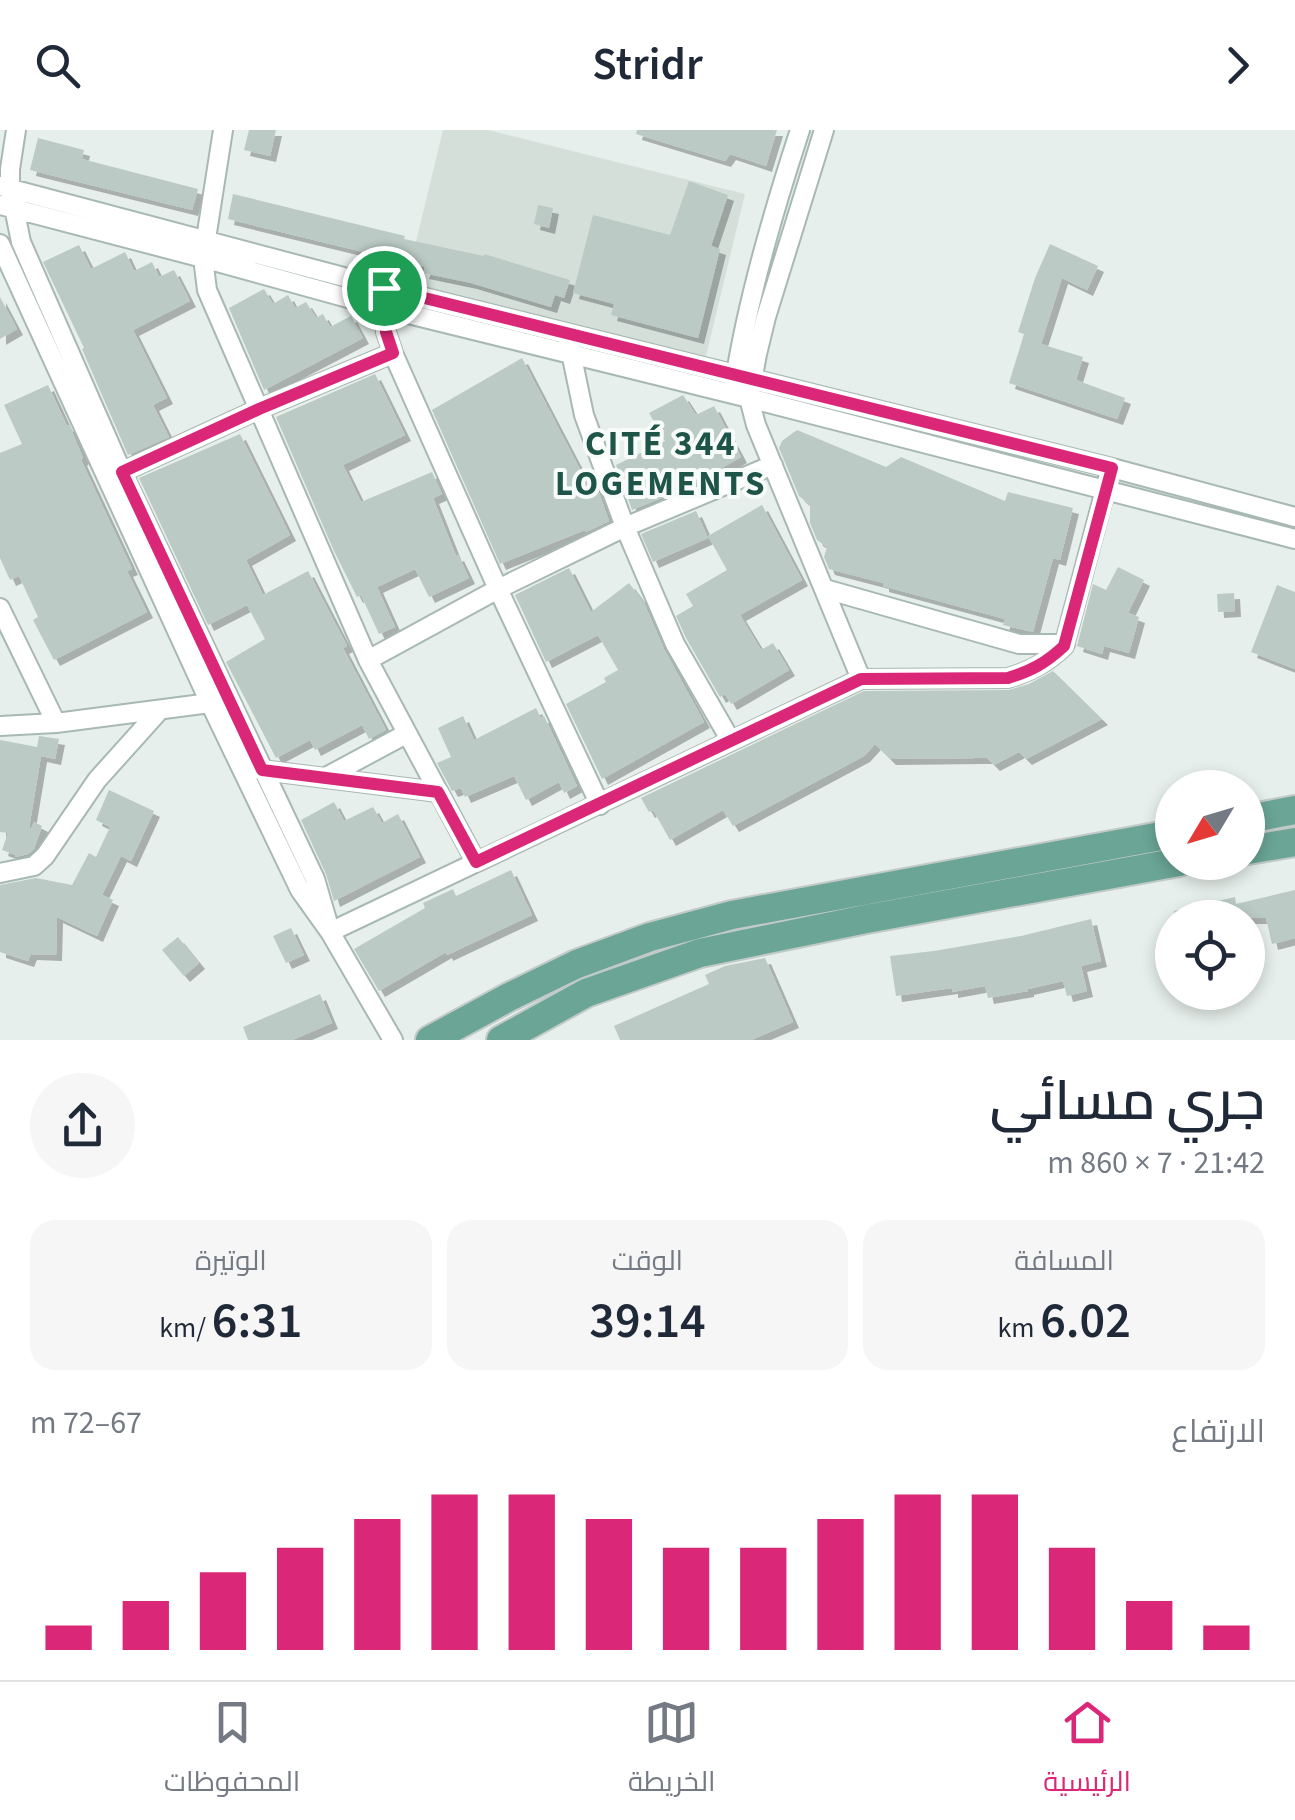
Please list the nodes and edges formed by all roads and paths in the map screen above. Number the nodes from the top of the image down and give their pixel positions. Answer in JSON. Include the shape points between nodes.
{"nodes":[{"id":1,"x":16,"y":130,"type":"edge"},
{"id":2,"x":223,"y":130,"type":"edge"},
{"id":3,"x":800,"y":130,"type":"edge"},
{"id":4,"x":824,"y":130,"type":"edge"},
{"id":5,"x":785,"y":175,"type":"junction"},
{"id":6,"x":808,"y":182,"type":"junction"},
{"id":7,"x":5,"y":187,"type":"edge"},
{"id":8,"x":6,"y":207,"type":"edge"},
{"id":9,"x":0,"y":244,"type":"edge"},
{"id":10,"x":204,"y":248,"type":"junction"},
{"id":11,"x":384,"y":288,"type":"junction"},
{"id":12,"x":384,"y":308,"type":"junction"},
{"id":13,"x":568,"y":333,"type":"junction"},
{"id":14,"x":393,"y":353,"type":"junction"},
{"id":15,"x":570,"y":353,"type":"junction"},
{"id":16,"x":744,"y":376,"type":"junction"},
{"id":17,"x":741,"y":396,"type":"junction"},
{"id":18,"x":259,"y":409,"type":"junction"},
{"id":19,"x":773,"y":465,"type":"junction"},
{"id":20,"x":1112,"y":468,"type":"junction"},
{"id":21,"x":122,"y":472,"type":"junction"},
{"id":22,"x":1105,"y":489,"type":"junction"},
{"id":23,"x":1295,"y":516,"type":"edge"},
{"id":24,"x":625,"y":528,"type":"junction"},
{"id":25,"x":1295,"y":539,"type":"edge"},
{"id":26,"x":498,"y":588,"type":"junction"},
{"id":27,"x":825,"y":589,"type":"junction"},
{"id":28,"x":0,"y":608,"type":"edge"},
{"id":29,"x":1065,"y":644,"type":"junction"},
{"id":30,"x":368,"y":660,"type":"junction"},
{"id":31,"x":861,"y":679,"type":"junction"},
{"id":32,"x":210,"y":703,"type":"junction"},
{"id":33,"x":158,"y":712,"type":"junction"},
{"id":34,"x":56,"y":723,"type":"junction"},
{"id":35,"x":0,"y":726,"type":"edge"},
{"id":36,"x":406,"y":734,"type":"junction"},
{"id":37,"x":732,"y":741,"type":"junction"},
{"id":38,"x":262,"y":770,"type":"junction"},
{"id":39,"x":325,"y":777,"type":"junction"},
{"id":40,"x":438,"y":792,"type":"junction"},
{"id":41,"x":600,"y":804,"type":"junction"},
{"id":42,"x":1295,"y":810,"type":"edge"},
{"id":43,"x":1265,"y":816,"type":"edge"},
{"id":44,"x":1155,"y":837,"type":"edge"},
{"id":45,"x":1295,"y":842,"type":"edge"},
{"id":46,"x":1265,"y":847,"type":"edge"},
{"id":47,"x":476,"y":862,"type":"junction"},
{"id":48,"x":1155,"y":867,"type":"edge"},
{"id":49,"x":0,"y":872,"type":"edge"},
{"id":50,"x":330,"y":932,"type":"junction"},
{"id":51,"x":393,"y":1040,"type":"edge"},
{"id":52,"x":430,"y":1040,"type":"edge"},
{"id":53,"x":500,"y":1040,"type":"edge"}],
"edges":[{"from":1,"to":7,"type":"street"},
{"from":2,"to":10,"type":"street"},
{"from":3,"to":5,"type":"street"},
{"from":4,"to":6,"type":"street"},
{"from":5,"to":6,"type":"street"},
{"from":5,"to":16,"type":"street","via":[[744,330]]},
{"from":6,"to":16,"type":"street"},
{"from":7,"to":8,"type":"street"},
{"from":7,"to":10,"type":"street"},
{"from":8,"to":10,"type":"street"},
{"from":8,"to":21,"type":"street"},
{"from":9,"to":32,"type":"street"},
{"from":10,"to":11,"type":"street"},
{"from":10,"to":12,"type":"street"},
{"from":10,"to":18,"type":"street","via":[[212,306]]},
{"from":11,"to":12,"type":"street"},
{"from":11,"to":13,"type":"street"},
{"from":12,"to":14,"type":"street"},
{"from":12,"to":15,"type":"street"},
{"from":13,"to":15,"type":"street"},
{"from":13,"to":16,"type":"street"},
{"from":14,"to":18,"type":"street"},
{"from":14,"to":26,"type":"street"},
{"from":15,"to":17,"type":"street"},
{"from":15,"to":24,"type":"street","via":[[584,415]]},
{"from":16,"to":17,"type":"street"},
{"from":16,"to":20,"type":"street"},
{"from":17,"to":19,"type":"street"},
{"from":17,"to":22,"type":"street"},
{"from":18,"to":21,"type":"street"},
{"from":18,"to":30,"type":"street"},
{"from":19,"to":24,"type":"street"},
{"from":19,"to":27,"type":"street"},
{"from":20,"to":22,"type":"street"},
{"from":20,"to":23,"type":"street"},
{"from":21,"to":38,"type":"street"},
{"from":22,"to":25,"type":"street"},
{"from":22,"to":29,"type":"street"},
{"from":24,"to":26,"type":"street"},
{"from":24,"to":37,"type":"street","via":[[675,644]]},
{"from":26,"to":30,"type":"street"},
{"from":26,"to":41,"type":"street"},
{"from":27,"to":29,"type":"street","via":[[1018,644]]},
{"from":27,"to":31,"type":"street"},
{"from":28,"to":34,"type":"street"},
{"from":29,"to":31,"type":"street","via":[[1032,671],[1008,678]]},
{"from":30,"to":36,"type":"street"},
{"from":31,"to":37,"type":"street"},
{"from":32,"to":33,"type":"street"},
{"from":32,"to":50,"type":"street","via":[[300,890]]},
{"from":33,"to":34,"type":"street"},
{"from":33,"to":49,"type":"street","via":[[97,780],[45,856],[34,866]]},
{"from":34,"to":35,"type":"street"},
{"from":36,"to":39,"type":"street"},
{"from":36,"to":40,"type":"street"},
{"from":37,"to":41,"type":"street"},
{"from":38,"to":39,"type":"street"},
{"from":38,"to":50,"type":"street","via":[[314,879]]},
{"from":39,"to":40,"type":"street"},
{"from":40,"to":47,"type":"street"},
{"from":41,"to":47,"type":"street"},
{"from":42,"to":43,"type":"main road"},
{"from":44,"to":52,"type":"main road","via":[[732,915],[650,937],[577,964]]},
{"from":45,"to":46,"type":"main road"},
{"from":47,"to":50,"type":"street"},
{"from":48,"to":53,"type":"main road","via":[[700,953],[586,993]]},
{"from":50,"to":51,"type":"street"}]}
